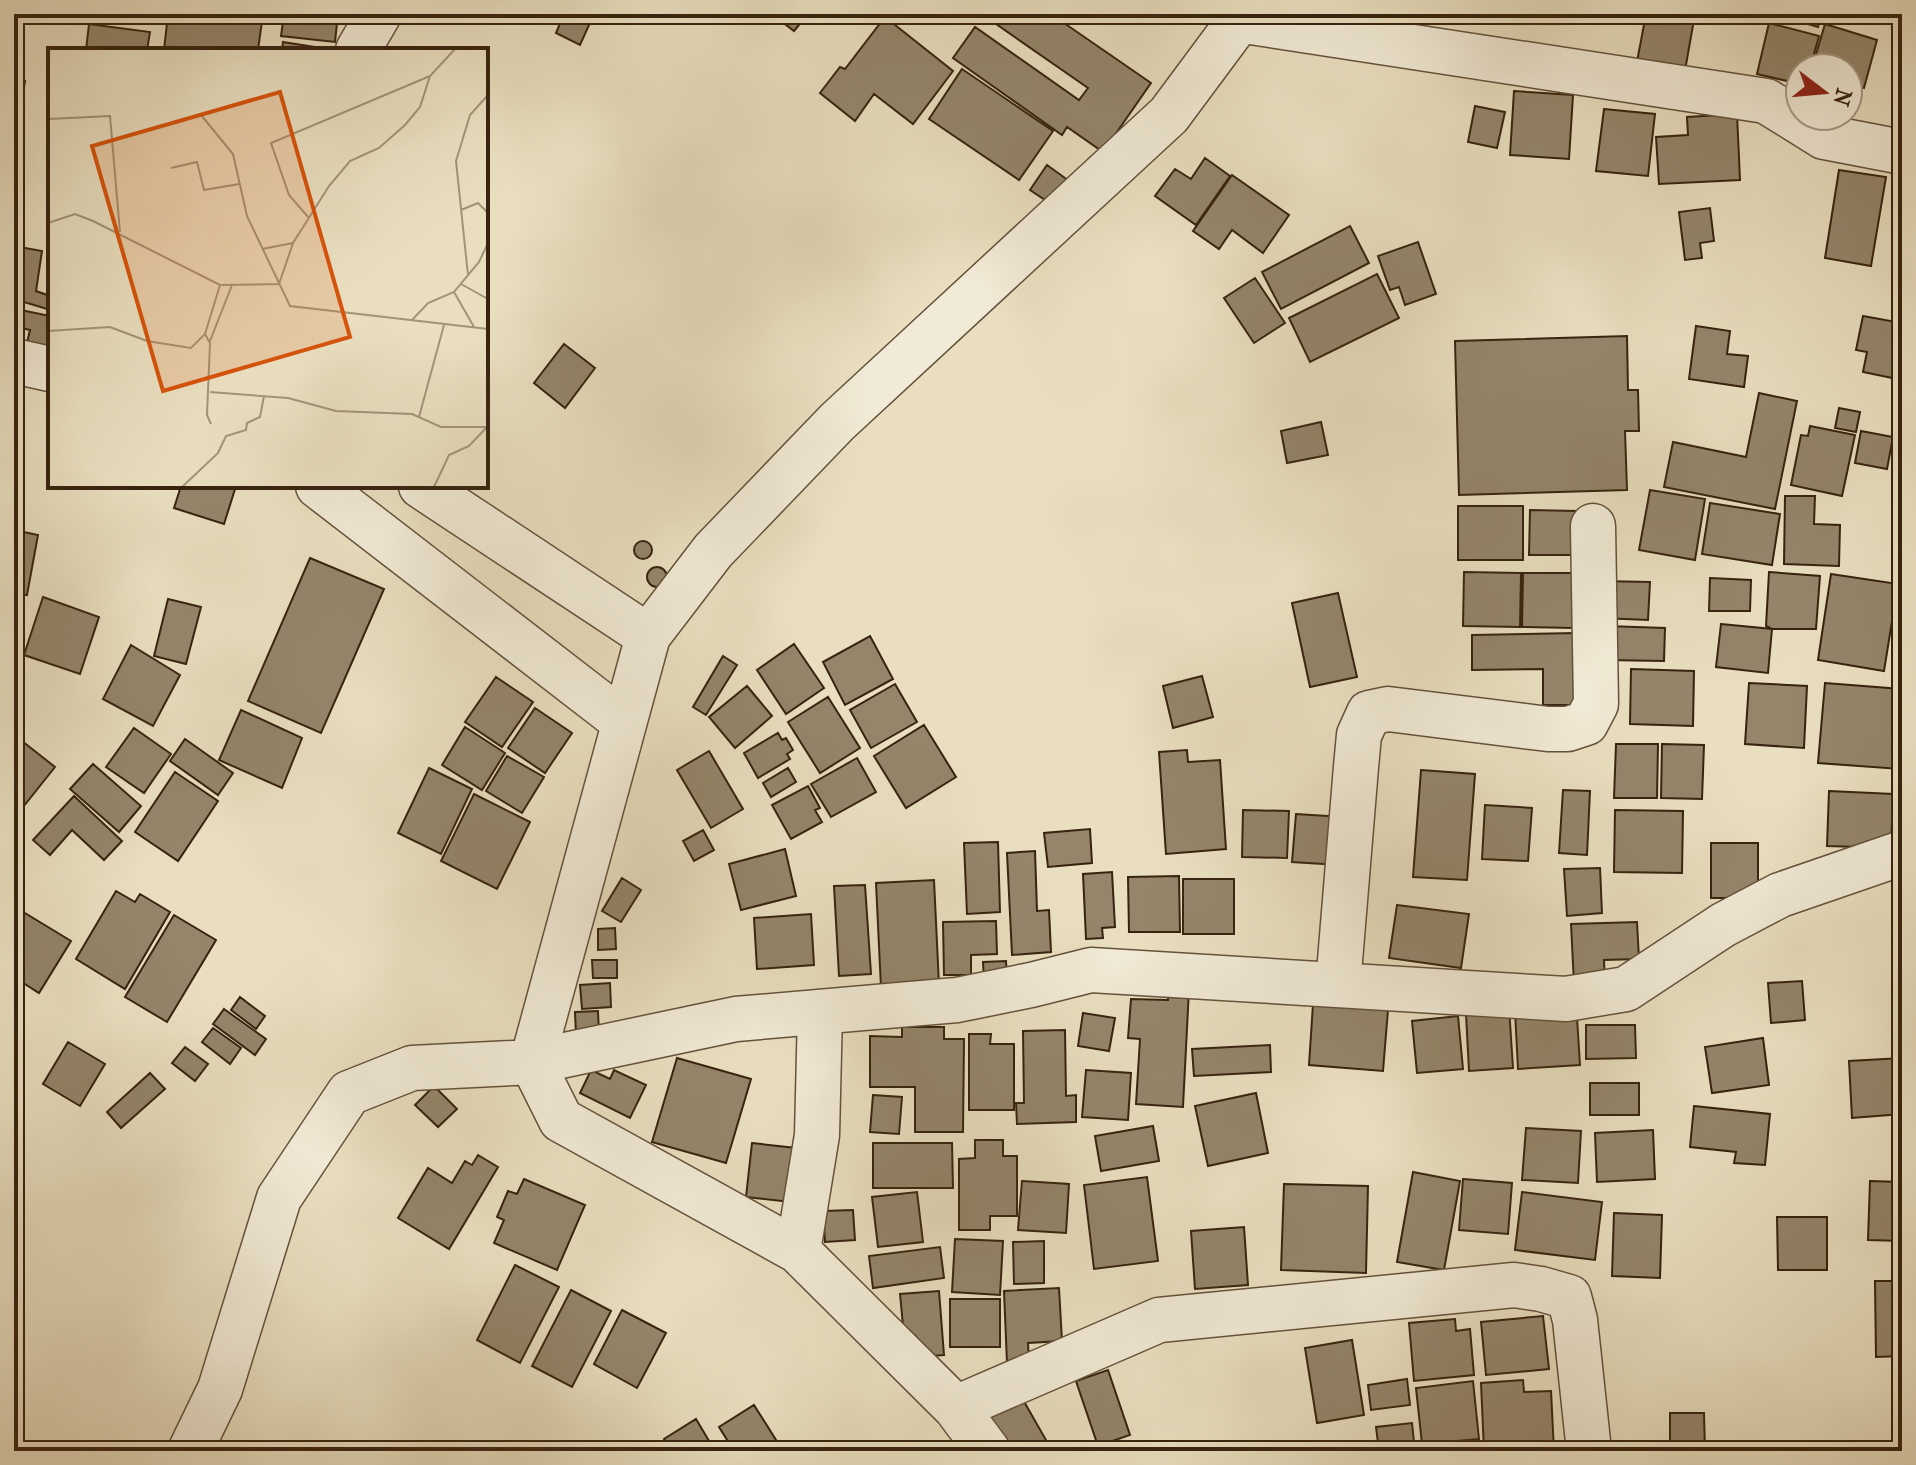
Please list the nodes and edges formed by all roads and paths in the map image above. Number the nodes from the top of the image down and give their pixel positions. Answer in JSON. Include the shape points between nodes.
{"nodes":[{"id":1,"x":379,"y":14,"type":"edge"},
{"id":2,"x":1241,"y":17,"type":"edge"},
{"id":3,"x":359,"y":48,"type":"edge"},
{"id":4,"x":1902,"y":152,"type":"edge"},
{"id":5,"x":14,"y":361,"type":"edge"},
{"id":6,"x":48,"y":369,"type":"edge"},
{"id":7,"x":321,"y":488,"type":"edge"},
{"id":8,"x":424,"y":488,"type":"edge"},
{"id":9,"x":1593,"y":526,"type":"dead end"},
{"id":10,"x":648,"y":636,"type":"junction"},
{"id":11,"x":624,"y":722,"type":"junction"},
{"id":12,"x":1902,"y":853,"type":"edge"},
{"id":13,"x":1338,"y":985,"type":"junction"},
{"id":14,"x":820,"y":1012,"type":"junction"},
{"id":15,"x":532,"y":1062,"type":"junction"},
{"id":16,"x":798,"y":1251,"type":"junction"},
{"id":17,"x":956,"y":1408,"type":"junction"},
{"id":18,"x":190,"y":1451,"type":"edge"},
{"id":19,"x":988,"y":1451,"type":"edge"},
{"id":20,"x":1589,"y":1451,"type":"edge"}],
"edges":[{"from":1,"to":3,"type":"street"},
{"from":2,"to":4,"type":"street","via":[[1766,101],[1824,137]]},
{"from":2,"to":10,"type":"street","via":[[1169,115],[837,422],[713,551]]},
{"from":5,"to":6,"type":"street"},
{"from":7,"to":11,"type":"street"},
{"from":8,"to":10,"type":"street"},
{"from":9,"to":13,"type":"street","via":[[1596,704],[1586,723],[1548,729],[1388,709],[1369,713],[1359,735]]},
{"from":10,"to":11,"type":"street"},
{"from":11,"to":15,"type":"street"},
{"from":12,"to":13,"type":"street","via":[[1780,895],[1723,925],[1626,989],[1566,999]]},
{"from":13,"to":14,"type":"street","via":[[1091,970],[957,1000]]},
{"from":14,"to":15,"type":"street","via":[[736,1019]]},
{"from":14,"to":16,"type":"street","via":[[817,1135]]},
{"from":15,"to":16,"type":"street","via":[[561,1120]]},
{"from":15,"to":18,"type":"street","via":[[412,1068],[349,1093],[279,1198],[220,1389]]},
{"from":16,"to":17,"type":"street"},
{"from":17,"to":19,"type":"street"},
{"from":17,"to":20,"type":"street","via":[[1159,1320],[1514,1285],[1569,1297]]}]}
